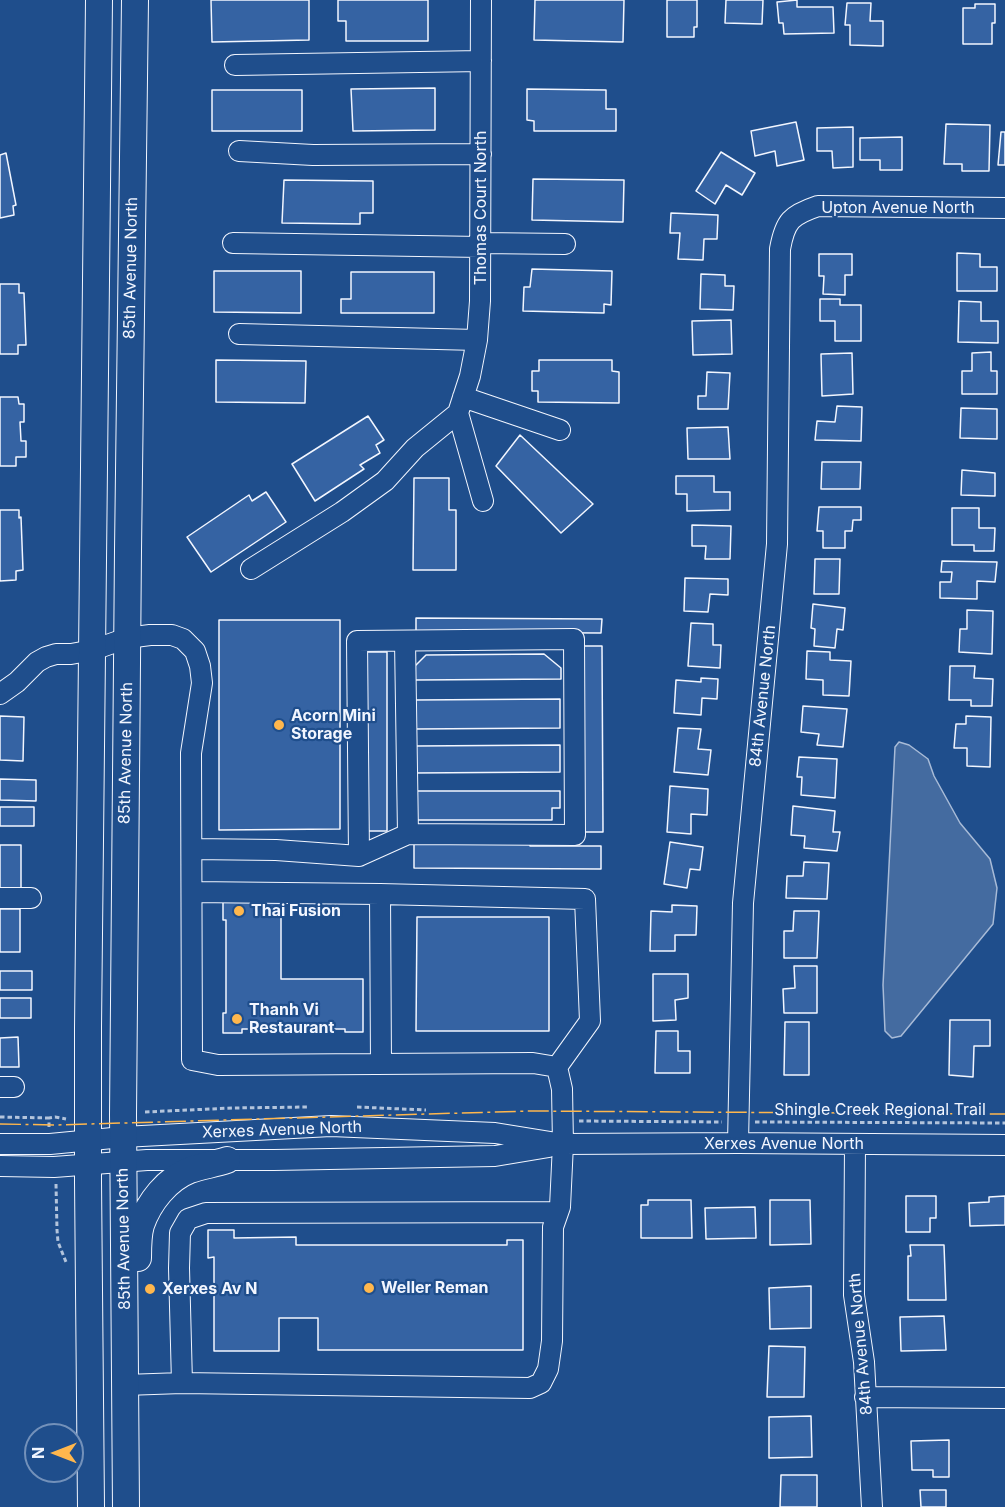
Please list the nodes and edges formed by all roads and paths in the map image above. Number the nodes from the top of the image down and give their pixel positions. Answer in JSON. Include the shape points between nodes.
{"nodes":[{"id":1,"x":99,"y":0,"type":"edge"},
{"id":2,"x":135,"y":0,"type":"edge"},
{"id":3,"x":482,"y":0,"type":"edge"},
{"id":4,"x":481,"y":61,"type":"junction"},
{"id":5,"x":235,"y":65,"type":"dead end"},
{"id":6,"x":239,"y":151,"type":"dead end"},
{"id":7,"x":481,"y":154,"type":"junction"},
{"id":8,"x":1005,"y":208,"type":"edge"},
{"id":9,"x":233,"y":243,"type":"dead end"},
{"id":10,"x":565,"y":244,"type":"dead end"},
{"id":11,"x":481,"y":245,"type":"junction"},
{"id":12,"x":780,"y":249,"type":"joint"},
{"id":13,"x":239,"y":334,"type":"dead end"},
{"id":14,"x":477,"y":340,"type":"junction"},
{"id":15,"x":461,"y":405,"type":"junction"},
{"id":16,"x":560,"y":430,"type":"dead end"},
{"id":17,"x":483,"y":501,"type":"dead end"},
{"id":18,"x":251,"y":569,"type":"dead end"},
{"id":19,"x":127,"y":638,"type":"junction"},
{"id":20,"x":405,"y":641,"type":"junction"},
{"id":21,"x":93,"y":650,"type":"junction"},
{"id":22,"x":0,"y":694,"type":"edge"},
{"id":23,"x":408,"y":834,"type":"junction"},
{"id":24,"x":192,"y":849,"type":"junction"},
{"id":25,"x":359,"y":856,"type":"junction"},
{"id":26,"x":192,"y":892,"type":"junction"},
{"id":27,"x":380,"y":894,"type":"junction"},
{"id":28,"x":0,"y":898,"type":"edge"},
{"id":29,"x":32,"y":898,"type":"dead end"},
{"id":30,"x":381,"y":1064,"type":"junction"},
{"id":31,"x":557,"y":1066,"type":"junction"},
{"id":32,"x":0,"y":1117,"type":"edge"},
{"id":33,"x":49,"y":1118,"type":"junction"},
{"id":34,"x":65,"y":1120,"type":"dead end"},
{"id":35,"x":754,"y":1122,"type":"dead end"},
{"id":36,"x":1005,"y":1123,"type":"edge"},
{"id":37,"x":49,"y":1135,"type":"dead end"},
{"id":38,"x":738,"y":1143,"type":"junction"},
{"id":39,"x":0,"y":1144,"type":"edge"},
{"id":40,"x":563,"y":1144,"type":"junction"},
{"id":41,"x":855,"y":1144,"type":"junction"},
{"id":42,"x":1005,"y":1145,"type":"edge"},
{"id":43,"x":123,"y":1149,"type":"junction"},
{"id":44,"x":88,"y":1152,"type":"junction"},
{"id":45,"x":227,"y":1160,"type":"junction"},
{"id":46,"x":0,"y":1166,"type":"edge"},
{"id":47,"x":56,"y":1180,"type":"dead end"},
{"id":48,"x":558,"y":1212,"type":"junction"},
{"id":49,"x":67,"y":1266,"type":"dead end"},
{"id":50,"x":182,"y":1383,"type":"junction"},
{"id":51,"x":125,"y":1385,"type":"junction"},
{"id":52,"x":865,"y":1397,"type":"junction"},
{"id":53,"x":1005,"y":1398,"type":"edge"},
{"id":54,"x":91,"y":1507,"type":"edge"},
{"id":55,"x":126,"y":1507,"type":"edge"},
{"id":56,"x":872,"y":1507,"type":"edge"}],
"edges":[{"from":1,"to":21,"type":"main road","name":"85th Avenue North"},
{"from":2,"to":19,"type":"main road","name":"85th Avenue North"},
{"from":3,"to":4,"type":"street","name":"Thomas Court North"},
{"from":4,"to":5,"type":"street"},
{"from":4,"to":7,"type":"street","name":"Thomas Court North"},
{"from":6,"to":7,"type":"street","via":[[313,155]]},
{"from":7,"to":11,"type":"street","name":"Thomas Court North"},
{"from":8,"to":12,"type":"street","name":"Upton Avenue North","via":[[818,206],[791,219]]},
{"from":9,"to":11,"type":"street"},
{"from":10,"to":11,"type":"street"},
{"from":11,"to":14,"type":"street","name":"Thomas Court North"},
{"from":12,"to":38,"type":"street","name":"84th Avenue North","via":[[777,544],[743,903]]},
{"from":13,"to":14,"type":"street"},
{"from":14,"to":15,"type":"street","name":"Thomas Court North"},
{"from":15,"to":16,"type":"street"},
{"from":15,"to":17,"type":"street"},
{"from":15,"to":18,"type":"street","via":[[386,481]]},
{"from":19,"to":21,"type":"street"},
{"from":19,"to":24,"type":"street","via":[[172,635],[183,639],[195,651],[200,666],[202,684],[191,753]]},
{"from":19,"to":43,"type":"main road","name":"85th Avenue North"},
{"from":20,"to":23,"type":"street"},
{"from":20,"to":23,"type":"street","via":[[574,639],[575,835]]},
{"from":20,"to":25,"type":"street","via":[[357,641]]},
{"from":21,"to":22,"type":"street","via":[[46,657]]},
{"from":21,"to":44,"type":"main road","name":"85th Avenue North"},
{"from":23,"to":25,"type":"street"},
{"from":24,"to":25,"type":"street"},
{"from":24,"to":26,"type":"street"},
{"from":26,"to":27,"type":"street"},
{"from":26,"to":30,"type":"street","via":[[192,1060],[218,1065]]},
{"from":27,"to":30,"type":"street"},
{"from":27,"to":31,"type":"street","via":[[585,899],[590,1021]]},
{"from":28,"to":29,"type":"street"},
{"from":30,"to":31,"type":"street"},
{"from":31,"to":40,"type":"street","via":[[562,1089]]},
{"from":32,"to":33,"type":"path"},
{"from":33,"to":34,"type":"path"},
{"from":33,"to":37,"type":"path"},
{"from":35,"to":36,"type":"path","name":"Shingle Creek Regional Trail"},
{"from":38,"to":40,"type":"street","name":"Xerxes Avenue North"},
{"from":38,"to":41,"type":"street","name":"Xerxes Avenue North"},
{"from":39,"to":44,"type":"street","name":"Xerxes Avenue North","via":[[50,1144]]},
{"from":40,"to":43,"type":"street","name":"Xerxes Avenue North","via":[[495,1133],[331,1126]]},
{"from":40,"to":45,"type":"street","name":"Xerxes Avenue North","via":[[495,1156]]},
{"from":40,"to":48,"type":"street"},
{"from":41,"to":42,"type":"street","name":"Xerxes Avenue North"},
{"from":41,"to":52,"type":"street","name":"84th Avenue North","via":[[854,1295]]},
{"from":43,"to":44,"type":"street","name":"Xerxes Avenue North"},
{"from":43,"to":45,"type":"street","name":"Xerxes Avenue North"},
{"from":43,"to":51,"type":"main road","name":"85th Avenue North"},
{"from":44,"to":46,"type":"street","name":"Xerxes Avenue North","via":[[54,1167]]},
{"from":44,"to":54,"type":"main road","name":"85th Avenue North"},
{"from":45,"to":51,"type":"main road","via":[[189,1170],[172,1180],[151,1204],[141,1225],[139,1333]]},
{"from":47,"to":49,"type":"path","via":[[58,1242]]},
{"from":48,"to":50,"type":"street","via":[[553,1227],[552,1341],[548,1369],[541,1383],[530,1388]]},
{"from":48,"to":50,"type":"street","via":[[206,1213],[188,1220],[180,1233]]},
{"from":50,"to":51,"type":"street"},
{"from":51,"to":55,"type":"main road","name":"85th Avenue North"},
{"from":52,"to":53,"type":"street"},
{"from":52,"to":56,"type":"street","name":"84th Avenue North"}]}
